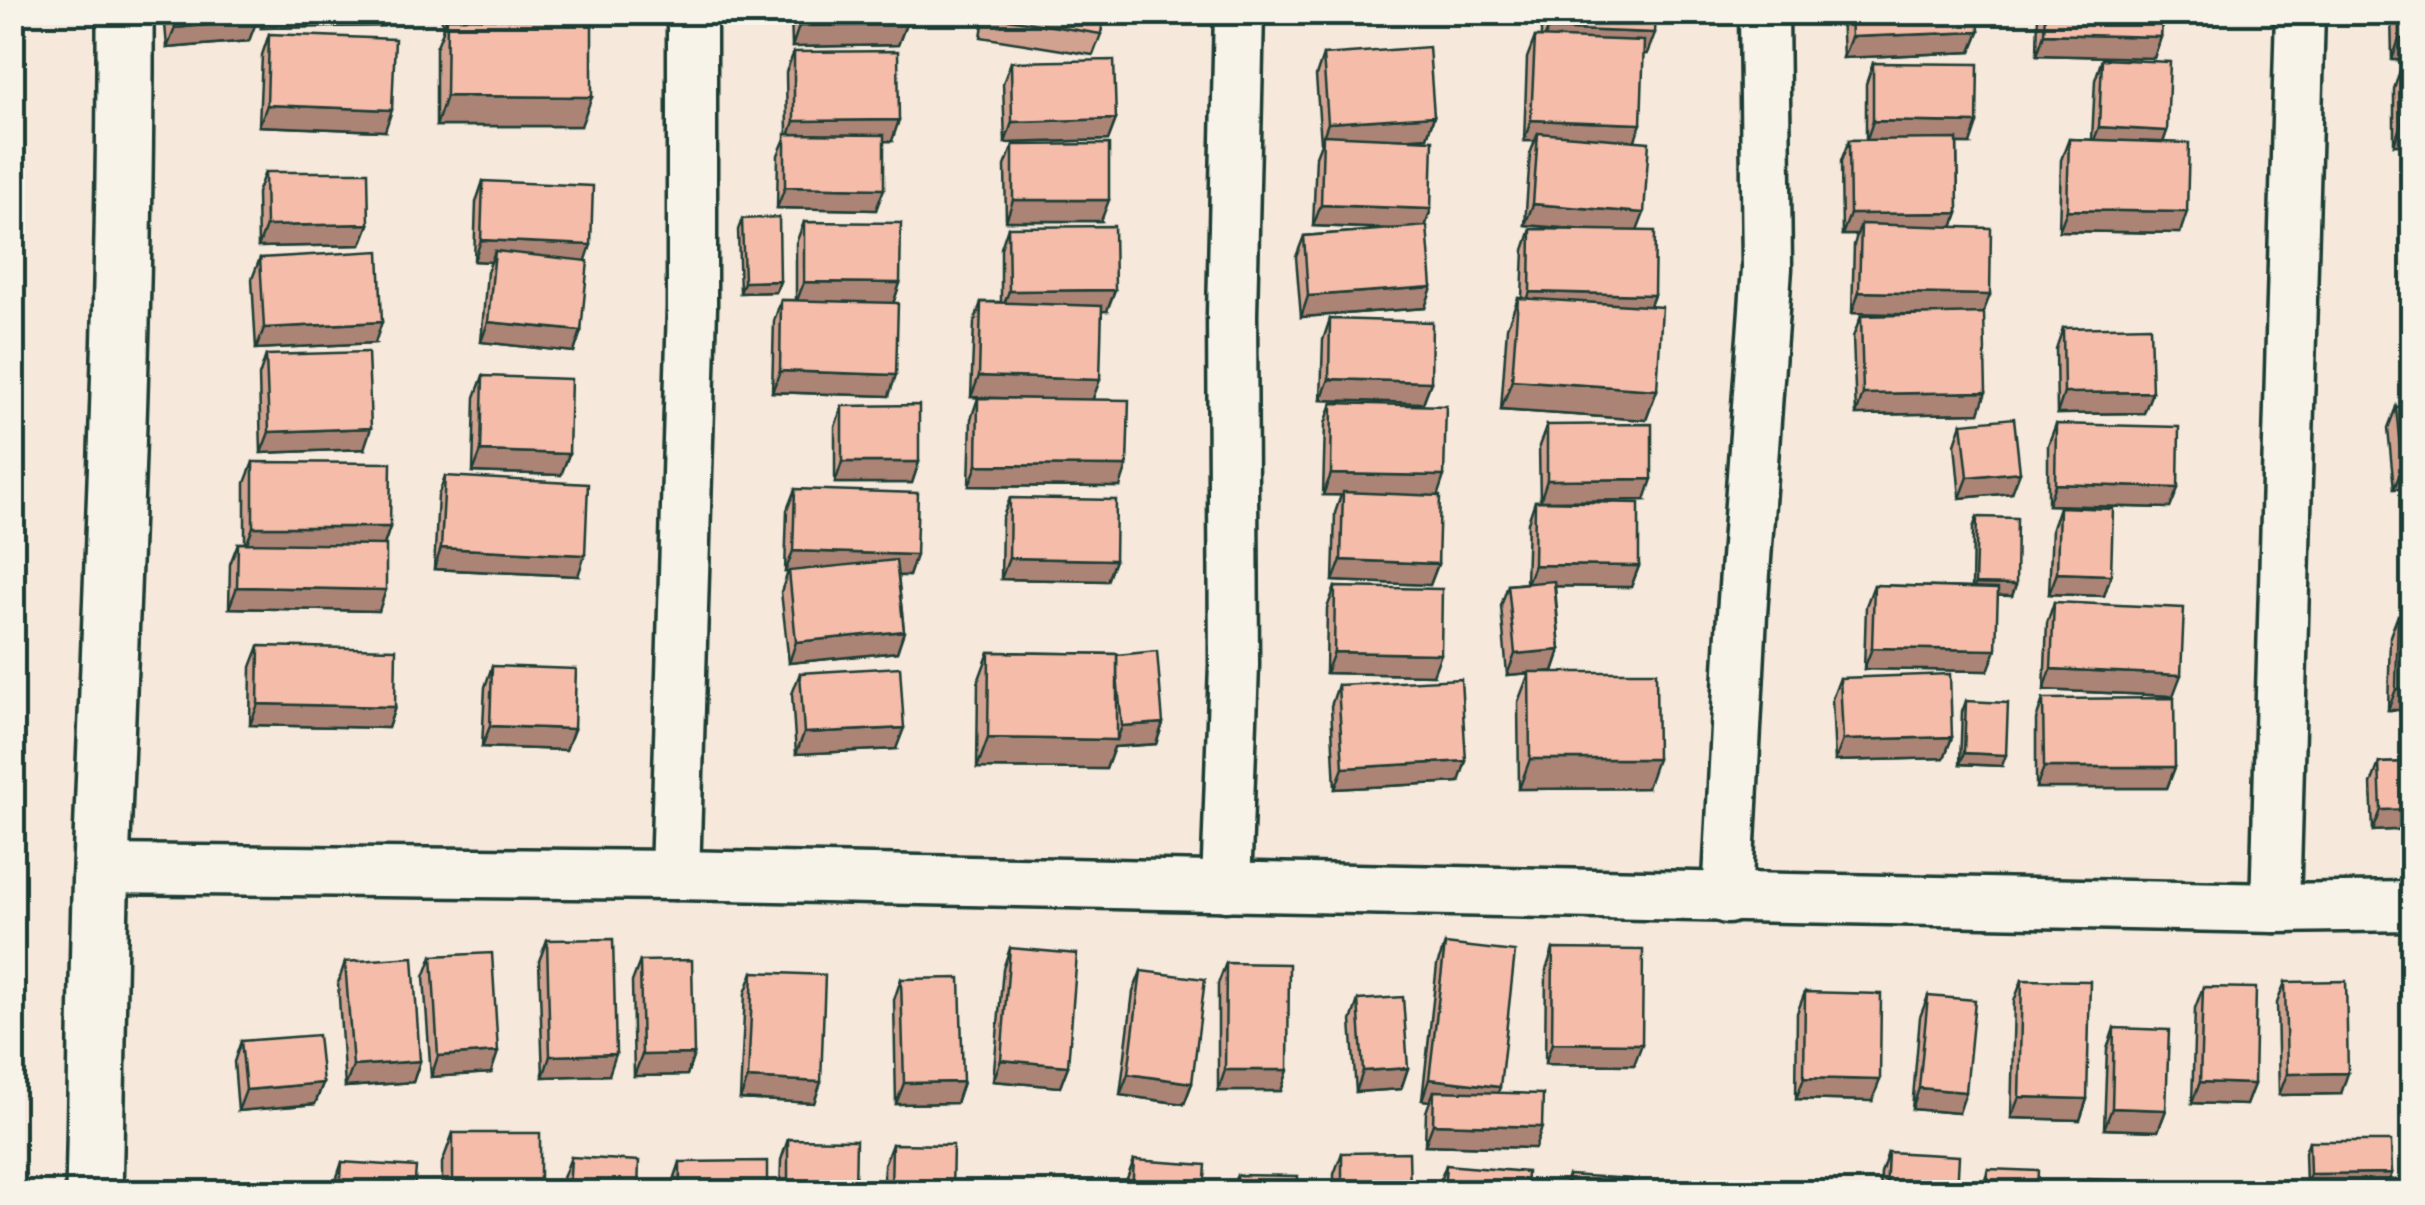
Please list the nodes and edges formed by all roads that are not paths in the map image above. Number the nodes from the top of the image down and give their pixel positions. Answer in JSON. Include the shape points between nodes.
{"nodes":[{"id":1,"x":125,"y":12,"type":"edge"},
{"id":2,"x":692,"y":12,"type":"edge"},
{"id":3,"x":1240,"y":12,"type":"edge"},
{"id":4,"x":1764,"y":12,"type":"edge"},
{"id":5,"x":2300,"y":12,"type":"edge"},
{"id":6,"x":101,"y":869,"type":"junction"},
{"id":7,"x":675,"y":875,"type":"junction"},
{"id":8,"x":1226,"y":886,"type":"junction"},
{"id":9,"x":1727,"y":899,"type":"junction"},
{"id":10,"x":2412,"y":906,"type":"edge"},
{"id":11,"x":2276,"y":908,"type":"junction"},
{"id":12,"x":94,"y":1192,"type":"edge"}],
"edges":[{"from":1,"to":6,"type":"street","via":[[126,158]]},
{"from":2,"to":7,"type":"street","via":[[692,307]]},
{"from":3,"to":8,"type":"street"},
{"from":4,"to":9,"type":"street","via":[[1766,268]]},
{"from":5,"to":11,"type":"street"},
{"from":6,"to":7,"type":"street"},
{"from":6,"to":12,"type":"street"},
{"from":7,"to":8,"type":"street"},
{"from":8,"to":9,"type":"street"},
{"from":9,"to":11,"type":"street"},
{"from":10,"to":11,"type":"street"}]}
